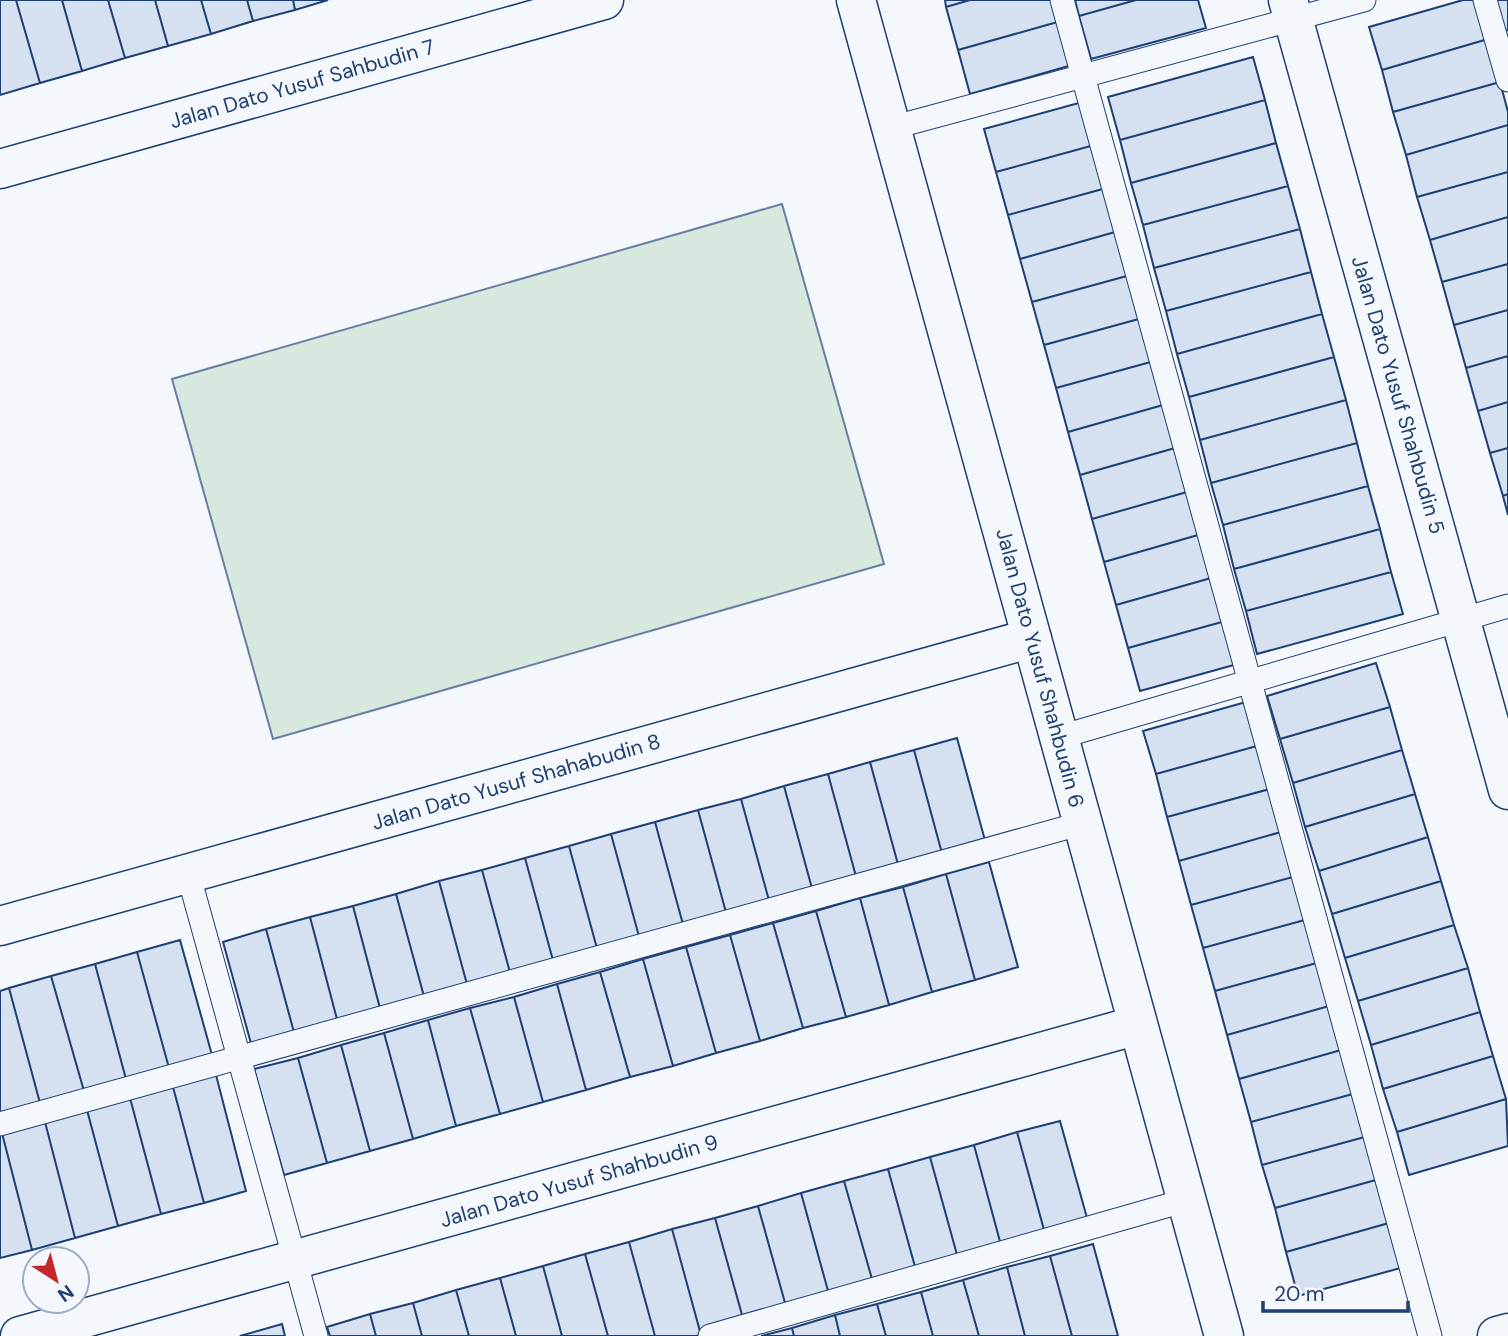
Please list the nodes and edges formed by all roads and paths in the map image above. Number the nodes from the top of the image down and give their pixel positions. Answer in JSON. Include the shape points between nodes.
{"nodes":[{"id":1,"x":604,"y":0,"type":"edge"},
{"id":2,"x":856,"y":0,"type":"edge"},
{"id":3,"x":1062,"y":0,"type":"edge"},
{"id":4,"x":1364,"y":0,"type":"edge"},
{"id":5,"x":1485,"y":0,"type":"edge"},
{"id":6,"x":1291,"y":9,"type":"edge"},
{"id":7,"x":1083,"y":76,"type":"junction"},
{"id":8,"x":1508,"y":80,"type":"edge"},
{"id":9,"x":891,"y":128,"type":"junction"},
{"id":10,"x":0,"y":169,"type":"edge"},
{"id":11,"x":1508,"y":606,"type":"edge"},
{"id":12,"x":1461,"y":620,"type":"junction"},
{"id":13,"x":1032,"y":638,"type":"junction"},
{"id":14,"x":1250,"y":681,"type":"junction"},
{"id":15,"x":1060,"y":737,"type":"junction"},
{"id":16,"x":1508,"y":790,"type":"edge"},
{"id":17,"x":1083,"y":823,"type":"junction"},
{"id":18,"x":188,"y":873,"type":"junction"},
{"id":19,"x":0,"y":926,"type":"edge"},
{"id":20,"x":1138,"y":1025,"type":"junction"},
{"id":21,"x":239,"y":1058,"type":"junction"},
{"id":22,"x":0,"y":1124,"type":"edge"},
{"id":23,"x":1187,"y":1200,"type":"junction"},
{"id":24,"x":295,"y":1260,"type":"junction"},
{"id":25,"x":1508,"y":1334,"type":"edge"},
{"id":26,"x":20,"y":1336,"type":"edge"},
{"id":27,"x":316,"y":1336,"type":"edge"},
{"id":28,"x":710,"y":1336,"type":"edge"},
{"id":29,"x":1224,"y":1336,"type":"edge"},
{"id":30,"x":1430,"y":1336,"type":"edge"},
{"id":31,"x":1497,"y":1336,"type":"edge"}],
"edges":[{"from":1,"to":10,"type":"street","name":"Jalan Dato Yusuf Sahbudin 7"},
{"from":2,"to":9,"type":"street","name":"Jalan Dato Yusuf Shahbudin 6"},
{"from":3,"to":7,"type":"lane"},
{"from":4,"to":6,"type":"lane"},
{"from":5,"to":8,"type":"lane"},
{"from":6,"to":7,"type":"lane"},
{"from":6,"to":12,"type":"street","name":"Jalan Dato Yusuf Shahbudin 5"},
{"from":7,"to":9,"type":"lane"},
{"from":7,"to":14,"type":"lane"},
{"from":9,"to":13,"type":"street","name":"Jalan Dato Yusuf Shahbudin 6"},
{"from":11,"to":12,"type":"lane"},
{"from":12,"to":14,"type":"lane"},
{"from":12,"to":16,"type":"street","name":"Jalan Dato Yusuf Shahbudin 5"},
{"from":13,"to":15,"type":"street","name":"Jalan Dato Yusuf Shahbudin 6"},
{"from":13,"to":18,"type":"street","name":"Jalan Dato Yusuf Shahabudin 8"},
{"from":14,"to":15,"type":"lane"},
{"from":14,"to":30,"type":"lane"},
{"from":15,"to":17,"type":"street","name":"Jalan Dato Yusuf Shahbudin 6"},
{"from":17,"to":20,"type":"street","name":"Jalan Dato Yusuf Shahbudin 6"},
{"from":17,"to":21,"type":"lane"},
{"from":18,"to":19,"type":"street","name":"Jalan Dato Yusuf Shahabudin 8"},
{"from":18,"to":21,"type":"lane"},
{"from":20,"to":23,"type":"street","name":"Jalan Dato Yusuf Shahbudin 6"},
{"from":20,"to":24,"type":"street","name":"Jalan Dato Yusuf Shahbudin 9"},
{"from":21,"to":22,"type":"lane"},
{"from":21,"to":24,"type":"lane"},
{"from":23,"to":28,"type":"lane"},
{"from":23,"to":29,"type":"street","name":"Jalan Dato Yusuf Shahbudin 6"},
{"from":24,"to":26,"type":"street","name":"Jalan Dato Yusuf Shahbudin 9"},
{"from":24,"to":27,"type":"lane"},
{"from":25,"to":31,"type":"street"}]}
